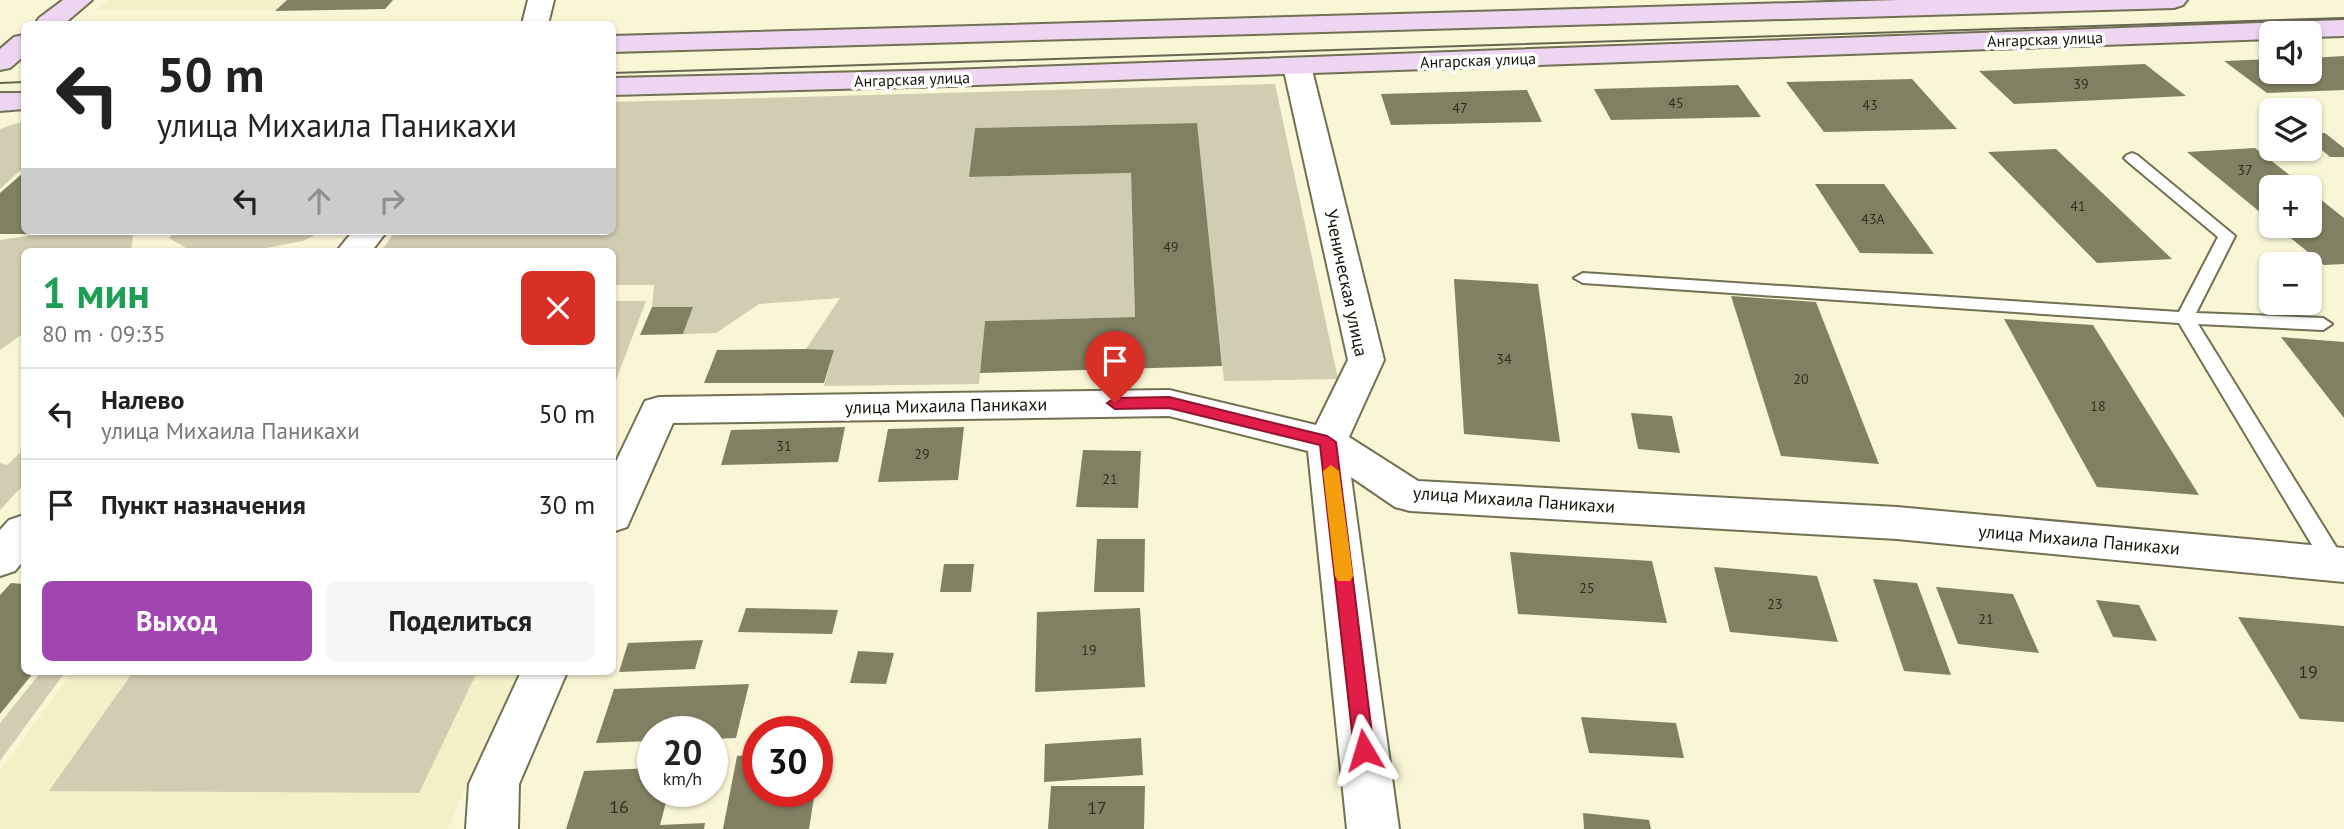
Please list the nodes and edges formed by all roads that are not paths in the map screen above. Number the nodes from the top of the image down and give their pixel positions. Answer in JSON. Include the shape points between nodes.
{"nodes":[{"id":1,"x":79,"y":0,"type":"edge"},
{"id":2,"x":541,"y":0,"type":"edge"},
{"id":3,"x":2174,"y":0,"type":"edge"},
{"id":4,"x":1802,"y":5,"type":"edge"},
{"id":5,"x":52,"y":21,"type":"edge"},
{"id":6,"x":536,"y":21,"type":"edge"},
{"id":7,"x":2344,"y":28,"type":"edge"},
{"id":8,"x":616,"y":44,"type":"edge"},
{"id":9,"x":21,"y":46,"type":"edge"},
{"id":10,"x":1852,"y":46,"type":"junction"},
{"id":11,"x":21,"y":62,"type":"edge"},
{"id":12,"x":0,"y":63,"type":"edge"},
{"id":13,"x":1297,"y":66,"type":"junction"},
{"id":14,"x":616,"y":87,"type":"edge"},
{"id":15,"x":21,"y":101,"type":"edge"},
{"id":16,"x":0,"y":102,"type":"edge"},
{"id":17,"x":2132,"y":158,"type":"dead end"},
{"id":18,"x":1583,"y":278,"type":"dead end"},
{"id":19,"x":2185,"y":318,"type":"junction"},
{"id":20,"x":2323,"y":324,"type":"dead end"},
{"id":21,"x":1327,"y":442,"type":"junction"},
{"id":22,"x":616,"y":507,"type":"edge"},
{"id":23,"x":21,"y":534,"type":"edge"},
{"id":24,"x":0,"y":559,"type":"edge"},
{"id":25,"x":2339,"y":564,"type":"edge"},
{"id":26,"x":543,"y":675,"type":"edge"},
{"id":27,"x":492,"y":829,"type":"edge"},
{"id":28,"x":1373,"y":829,"type":"edge"}],
"edges":[{"from":1,"to":5,"type":"main road"},
{"from":2,"to":6,"type":"street"},
{"from":3,"to":4,"type":"main road","name":"Ангарская улица"},
{"from":4,"to":8,"type":"main road","name":"Ангарская улица"},
{"from":4,"to":10,"type":"main road"},
{"from":7,"to":10,"type":"main road","name":"Ангарская улица"},
{"from":9,"to":12,"type":"main road"},
{"from":10,"to":13,"type":"main road","name":"Ангарская улица"},
{"from":11,"to":12,"type":"main road"},
{"from":13,"to":14,"type":"main road","name":"Ангарская улица"},
{"from":13,"to":21,"type":"street","name":"Ученическая улица","via":[[1366,360]]},
{"from":15,"to":16,"type":"main road"},
{"from":17,"to":19,"type":"lane","via":[[2227,236]]},
{"from":18,"to":19,"type":"lane"},
{"from":19,"to":20,"type":"lane"},
{"from":19,"to":25,"type":"lane"},
{"from":21,"to":22,"type":"street","name":"улица Михаила Паникахи","via":[[1169,402],[659,410]]},
{"from":21,"to":25,"type":"street","name":"улица Михаила Паникахи","via":[[1410,496],[1897,523]]},
{"from":21,"to":28,"type":"street"},
{"from":23,"to":24,"type":"street"},
{"from":26,"to":27,"type":"street","via":[[494,784]]}]}
